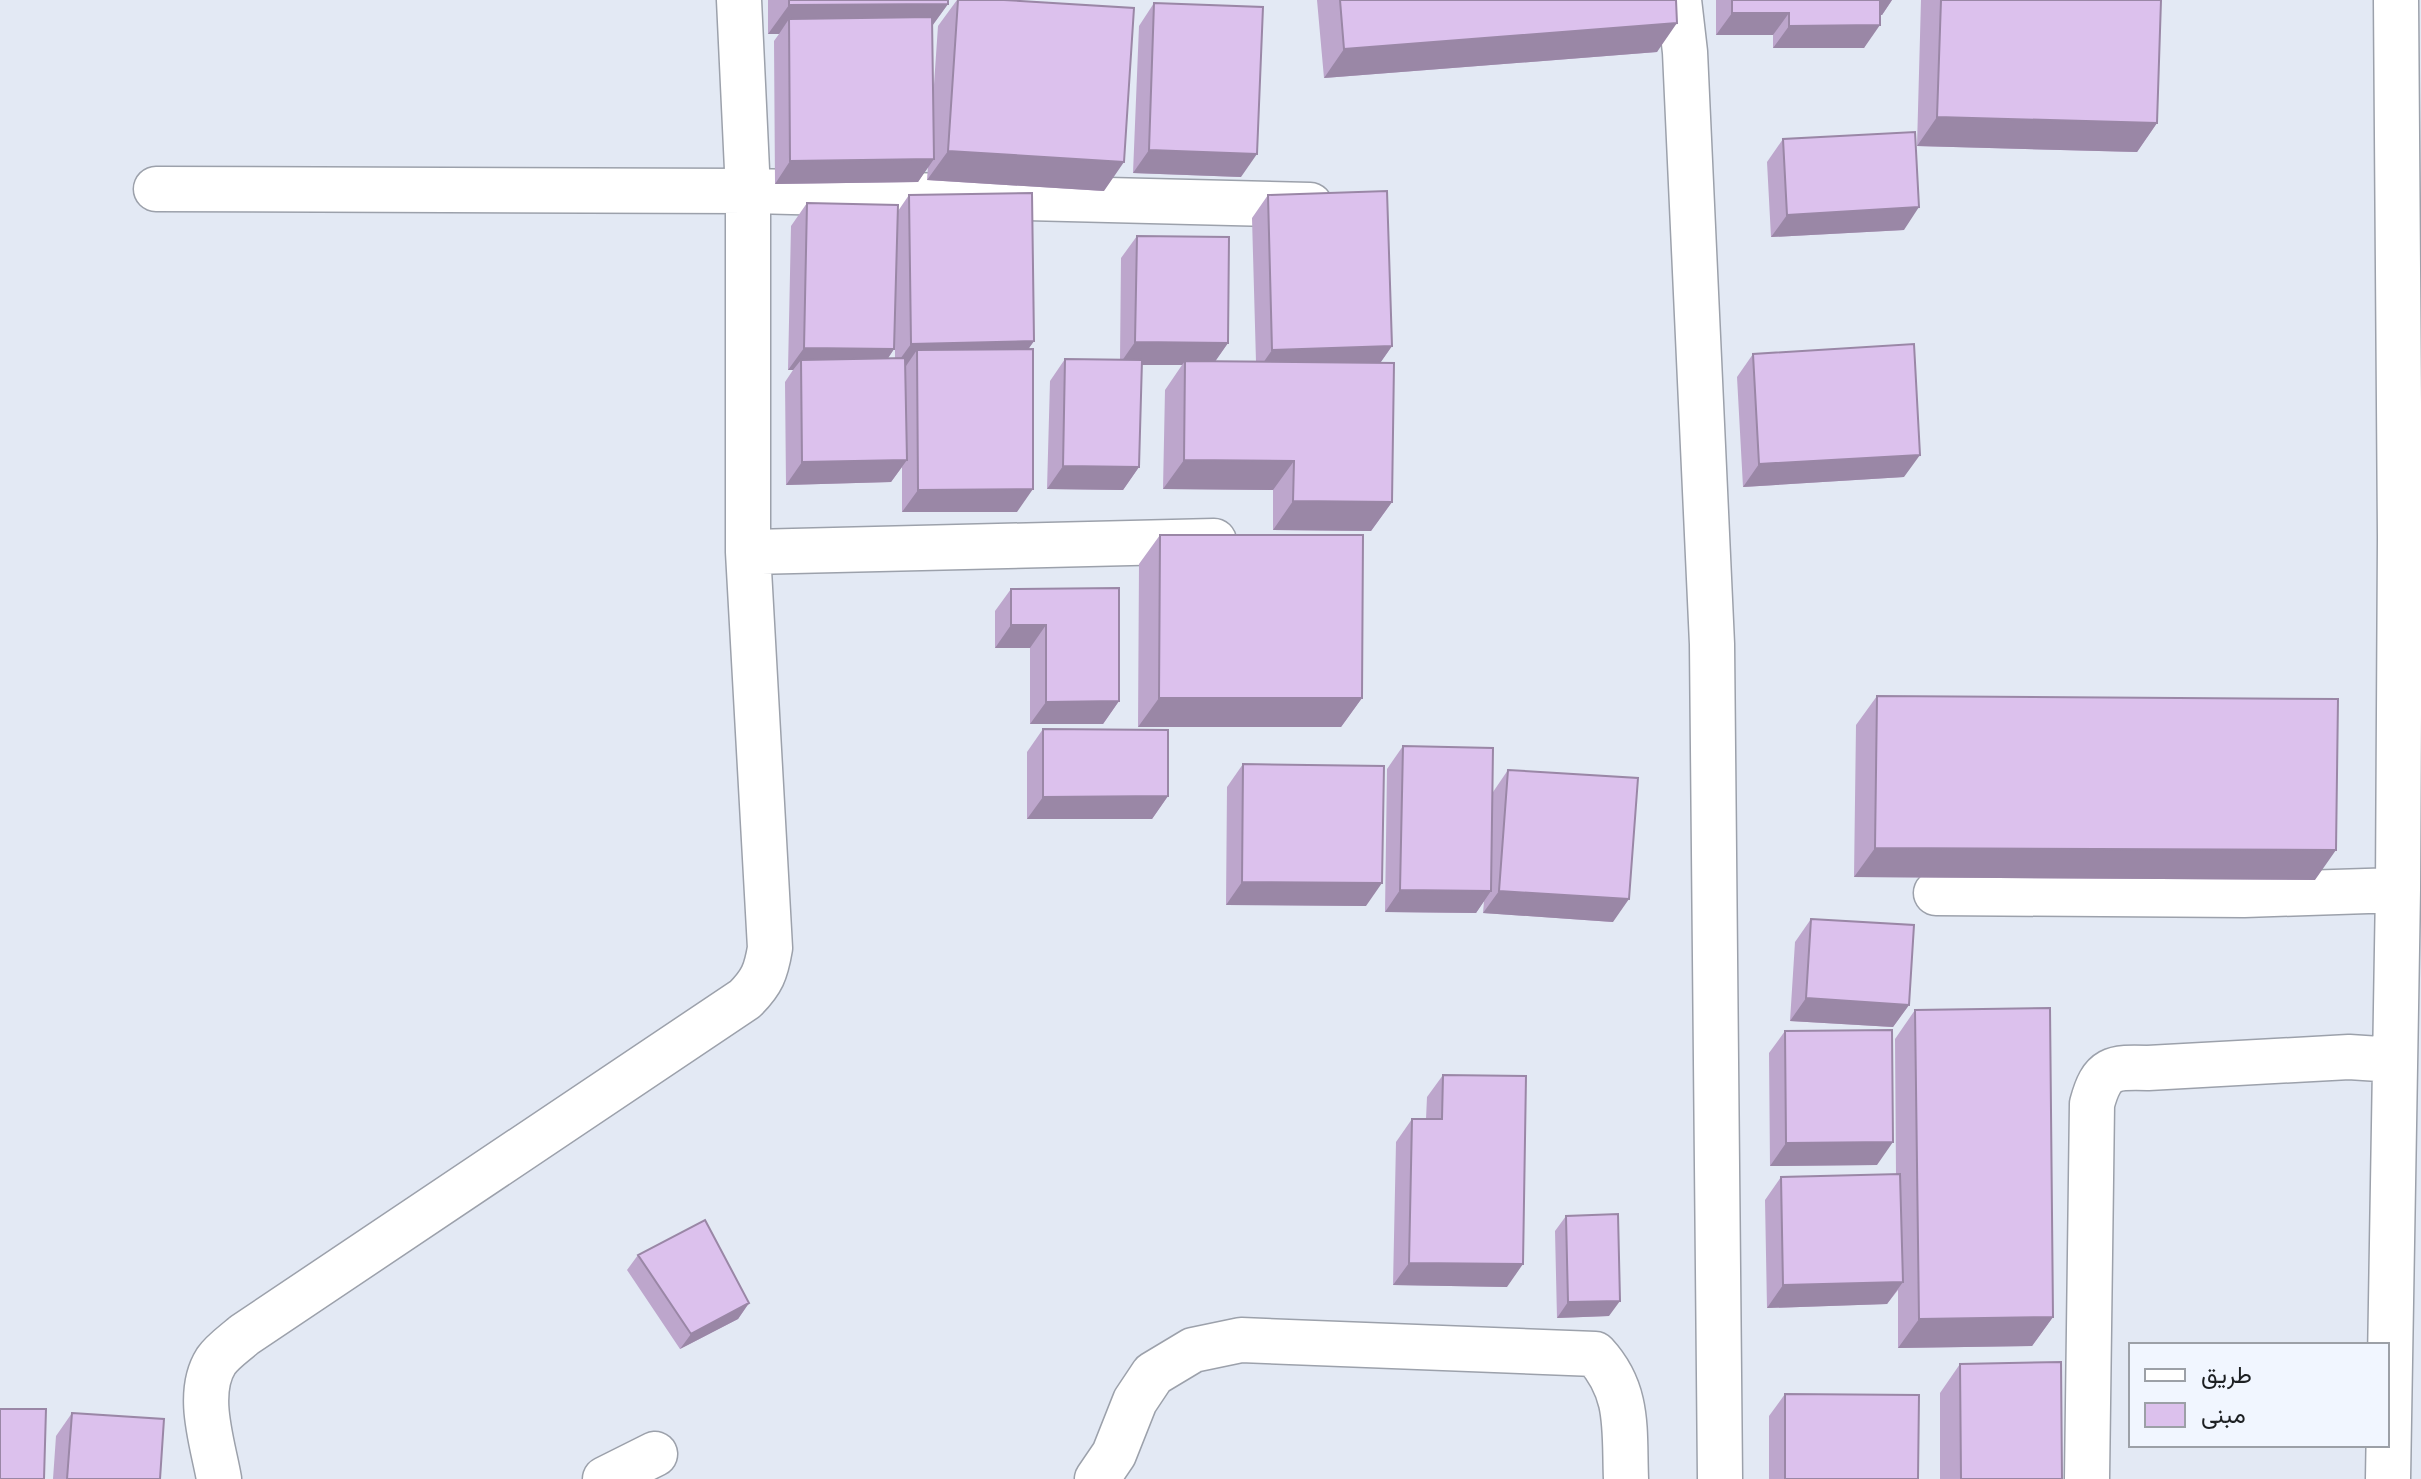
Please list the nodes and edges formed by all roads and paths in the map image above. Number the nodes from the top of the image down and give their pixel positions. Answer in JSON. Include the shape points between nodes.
{"nodes":[{"id":1,"x":739,"y":0,"type":"edge"},
{"id":2,"x":1679,"y":0,"type":"edge"},
{"id":3,"x":2396,"y":0,"type":"edge"},
{"id":4,"x":156,"y":189,"type":"dead end"},
{"id":5,"x":748,"y":191,"type":"junction"},
{"id":6,"x":1310,"y":205,"type":"edge"},
{"id":7,"x":1250,"y":541,"type":"edge"},
{"id":8,"x":748,"y":552,"type":"junction"},
{"id":9,"x":2398,"y":890,"type":"junction"},
{"id":10,"x":1936,"y":893,"type":"dead end"},
{"id":11,"x":2395,"y":1060,"type":"junction"},
{"id":12,"x":2389,"y":1419,"type":"edge"},
{"id":13,"x":2389,"y":1447,"type":"edge"},
{"id":14,"x":655,"y":1454,"type":"dead end"},
{"id":15,"x":219,"y":1479,"type":"edge"},
{"id":16,"x":605,"y":1479,"type":"edge"},
{"id":17,"x":1097,"y":1479,"type":"edge"},
{"id":18,"x":1626,"y":1479,"type":"edge"},
{"id":19,"x":1720,"y":1479,"type":"edge"},
{"id":20,"x":2087,"y":1479,"type":"edge"},
{"id":21,"x":2388,"y":1479,"type":"edge"}],
"edges":[{"from":1,"to":5,"type":"street"},
{"from":2,"to":19,"type":"street","via":[[1712,644]]},
{"from":3,"to":9,"type":"street"},
{"from":4,"to":5,"type":"street"},
{"from":5,"to":6,"type":"street"},
{"from":5,"to":8,"type":"street"},
{"from":7,"to":8,"type":"street"},
{"from":8,"to":15,"type":"street","via":[[770,948],[760,983],[745,999],[244,1335],[218,1359],[209,1376],[206,1398]]},
{"from":9,"to":10,"type":"street"},
{"from":9,"to":11,"type":"street"},
{"from":11,"to":12,"type":"street"},
{"from":11,"to":20,"type":"street","via":[[2349,1057],[2118,1067],[2105,1074],[2092,1104]]},
{"from":13,"to":21,"type":"street"},
{"from":14,"to":16,"type":"street"},
{"from":17,"to":18,"type":"street","via":[[1153,1374],[1193,1350],[1241,1340],[1595,1354],[1620,1391]]}]}
